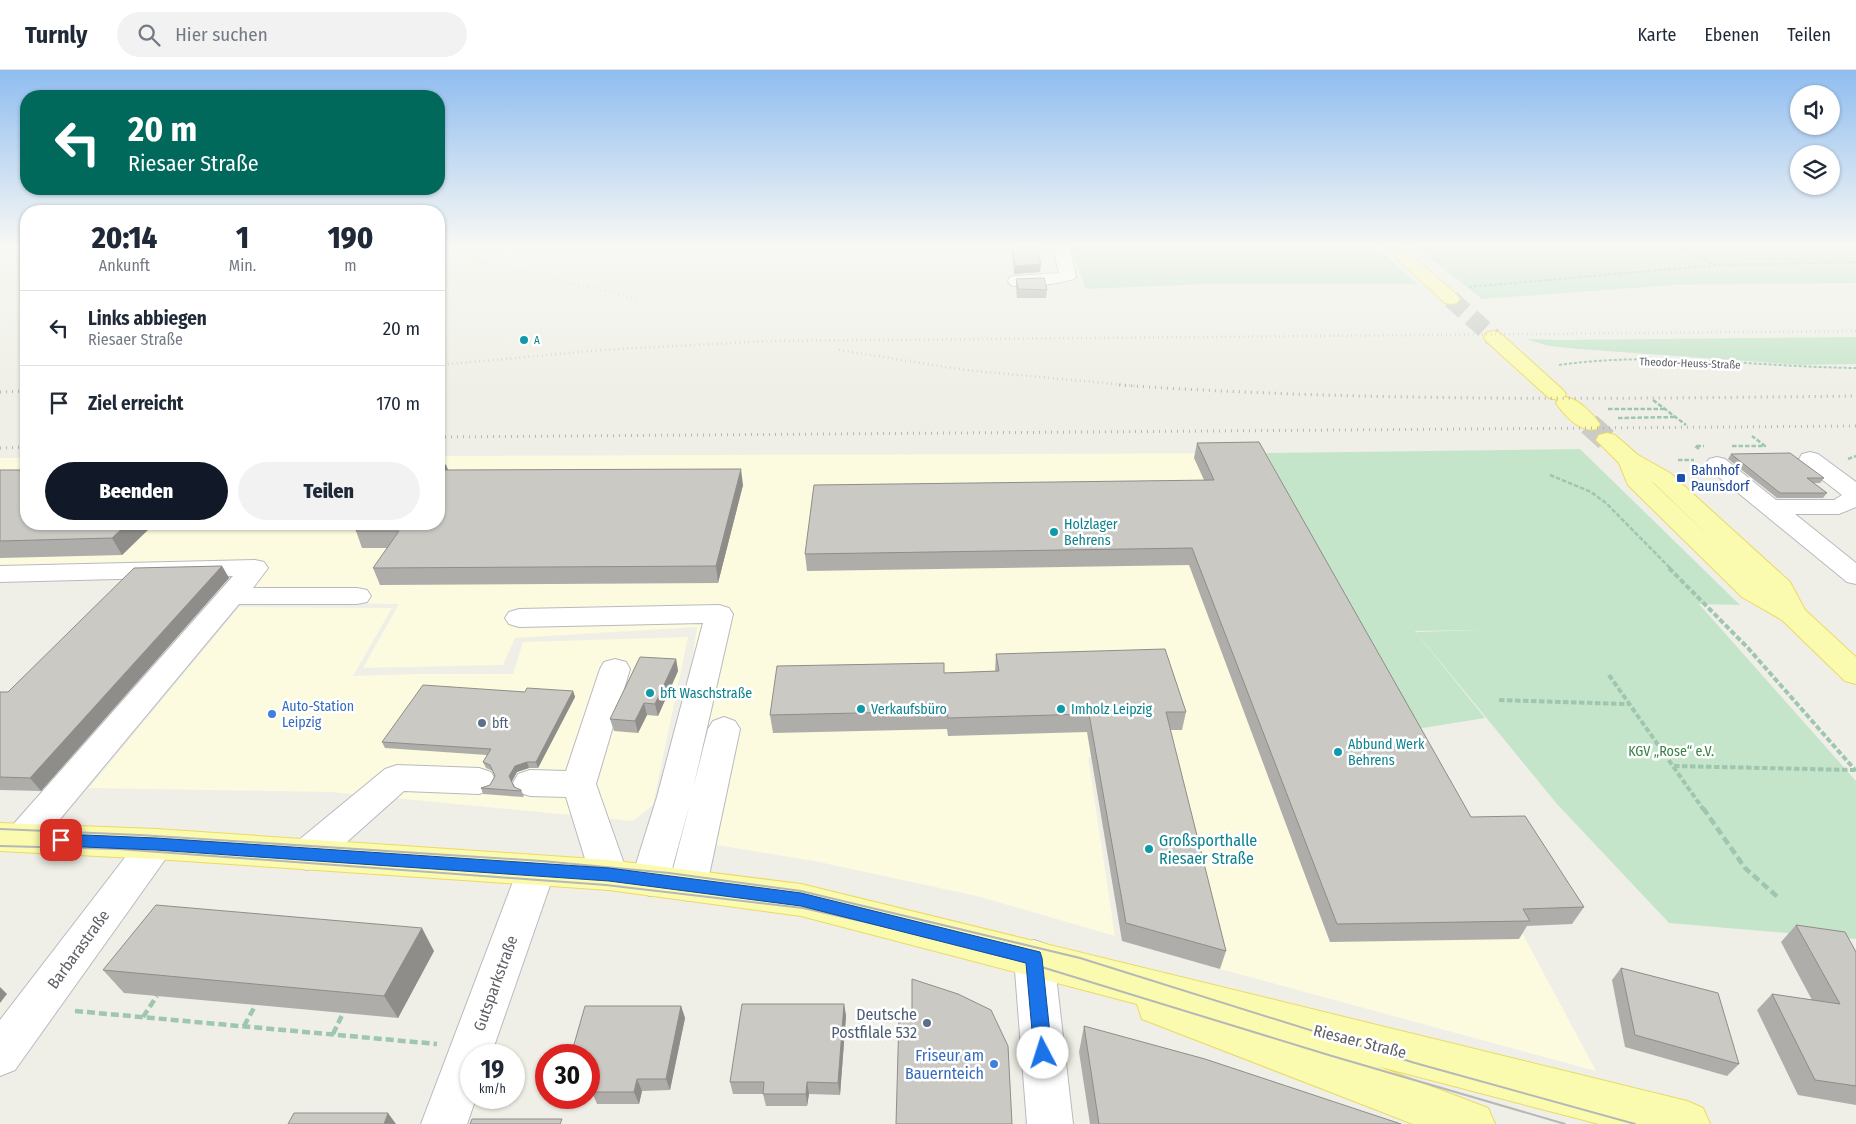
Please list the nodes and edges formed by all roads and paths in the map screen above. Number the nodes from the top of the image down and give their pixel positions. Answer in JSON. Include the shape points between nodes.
{"nodes":[{"id":1,"x":1447,"y":296,"type":"edge"},
{"id":2,"x":1451,"y":300,"type":"tunnel mouth"},
{"id":3,"x":1493,"y":337,"type":"tunnel mouth"},
{"id":4,"x":1524,"y":364,"type":"junction"},
{"id":5,"x":1856,"y":368,"type":"edge"},
{"id":6,"x":1653,"y":400,"type":"dead end"},
{"id":7,"x":1608,"y":409,"type":"dead end"},
{"id":8,"x":1665,"y":409,"type":"junction"},
{"id":9,"x":1676,"y":417,"type":"junction"},
{"id":10,"x":1618,"y":418,"type":"dead end"},
{"id":11,"x":1589,"y":424,"type":"tunnel mouth"},
{"id":12,"x":1686,"y":425,"type":"dead end"},
{"id":13,"x":1607,"y":440,"type":"tunnel mouth"},
{"id":14,"x":1810,"y":459,"type":"dead end"},
{"id":15,"x":1675,"y":460,"type":"dead end"},
{"id":16,"x":1706,"y":462,"type":"joint"},
{"id":17,"x":1550,"y":475,"type":"dead end"},
{"id":18,"x":1771,"y":507,"type":"junction"},
{"id":19,"x":0,"y":574,"type":"edge"},
{"id":20,"x":1856,"y":576,"type":"edge"},
{"id":21,"x":231,"y":596,"type":"junction"},
{"id":22,"x":357,"y":596,"type":"dead end"},
{"id":23,"x":519,"y":618,"type":"dead end"},
{"id":24,"x":1852,"y":666,"type":"edge"},
{"id":25,"x":615,"y":668,"type":"dead end"},
{"id":26,"x":1609,"y":676,"type":"dead end"},
{"id":27,"x":1498,"y":700,"type":"dead end"},
{"id":28,"x":1629,"y":704,"type":"junction"},
{"id":29,"x":724,"y":729,"type":"dead end"},
{"id":30,"x":1674,"y":766,"type":"junction"},
{"id":31,"x":1856,"y":771,"type":"edge"},
{"id":32,"x":479,"y":781,"type":"dead end"},
{"id":33,"x":530,"y":783,"type":"dead end"},
{"id":34,"x":579,"y":784,"type":"junction"},
{"id":35,"x":12,"y":838,"type":"edge"},
{"id":36,"x":156,"y":844,"type":"junction"},
{"id":37,"x":307,"y":855,"type":"junction"},
{"id":38,"x":536,"y":871,"type":"junction"},
{"id":39,"x":609,"y":875,"type":"junction"},
{"id":40,"x":650,"y":880,"type":"junction"},
{"id":41,"x":688,"y":885,"type":"junction"},
{"id":42,"x":1780,"y":899,"type":"dead end"},
{"id":43,"x":1034,"y":958,"type":"junction"},
{"id":44,"x":157,"y":996,"type":"edge"},
{"id":45,"x":255,"y":1006,"type":"edge"},
{"id":46,"x":35,"y":1008,"type":"junction"},
{"id":47,"x":344,"y":1014,"type":"edge"},
{"id":48,"x":143,"y":1017,"type":"junction"},
{"id":49,"x":244,"y":1026,"type":"junction"},
{"id":50,"x":333,"y":1034,"type":"junction"},
{"id":51,"x":473,"y":1044,"type":"edge"},
{"id":52,"x":460,"y":1046,"type":"edge"},
{"id":53,"x":0,"y":1055,"type":"edge"},
{"id":54,"x":460,"y":1080,"type":"edge"},
{"id":55,"x":444,"y":1124,"type":"edge"},
{"id":56,"x":1050,"y":1124,"type":"edge"},
{"id":57,"x":1472,"y":1124,"type":"edge"},
{"id":58,"x":1687,"y":1124,"type":"edge"}],
"edges":[{"from":1,"to":2,"type":"main road"},
{"from":3,"to":4,"type":"main road"},
{"from":4,"to":5,"type":"path","name":"Theodor-Heuss-Straße","via":[[1561,366],[1583,361],[1644,361]]},
{"from":4,"to":11,"type":"main road"},
{"from":6,"to":8,"type":"path"},
{"from":7,"to":8,"type":"path"},
{"from":8,"to":9,"type":"path"},
{"from":9,"to":10,"type":"path"},
{"from":9,"to":12,"type":"path"},
{"from":13,"to":24,"type":"main road","via":[[1630,460],[1636,480],[1752,591],[1792,614]]},
{"from":14,"to":18,"type":"street","via":[[1856,493],[1853,499],[1839,507]]},
{"from":15,"to":16,"type":"path"},
{"from":16,"to":18,"type":"street"},
{"from":17,"to":31,"type":"path","via":[[1606,502],[1748,648]]},
{"from":18,"to":20,"type":"street"},
{"from":19,"to":21,"type":"street","via":[[255,568]]},
{"from":21,"to":22,"type":"street"},
{"from":21,"to":35,"type":"street"},
{"from":23,"to":40,"type":"street","via":[[719,614]]},
{"from":25,"to":34,"type":"street"},
{"from":26,"to":28,"type":"path"},
{"from":27,"to":28,"type":"path"},
{"from":28,"to":30,"type":"path"},
{"from":29,"to":41,"type":"street"},
{"from":30,"to":31,"type":"path"},
{"from":30,"to":42,"type":"path","via":[[1744,868]]},
{"from":32,"to":37,"type":"street","via":[[397,778]]},
{"from":33,"to":34,"type":"street"},
{"from":34,"to":39,"type":"street"},
{"from":35,"to":36,"type":"main road","name":"Riesaer Straße"},
{"from":36,"to":37,"type":"main road","name":"Riesaer Straße"},
{"from":36,"to":46,"type":"street","name":"Barbarastraße"},
{"from":37,"to":38,"type":"main road","name":"Riesaer Straße"},
{"from":38,"to":39,"type":"main road","name":"Riesaer Straße"},
{"from":38,"to":51,"type":"street","name":"Gutsparkstraße"},
{"from":39,"to":40,"type":"main road","name":"Riesaer Straße"},
{"from":40,"to":41,"type":"main road","name":"Riesaer Straße"},
{"from":41,"to":43,"type":"main road","name":"Riesaer Straße","via":[[801,900]]},
{"from":43,"to":56,"type":"street"},
{"from":43,"to":57,"type":"main road","name":"Riesaer Straße"},
{"from":43,"to":58,"type":"main road","name":"Riesaer Straße"},
{"from":44,"to":48,"type":"path"},
{"from":45,"to":49,"type":"path"},
{"from":46,"to":48,"type":"path"},
{"from":46,"to":53,"type":"street","name":"Barbarastraße"},
{"from":47,"to":50,"type":"path"},
{"from":48,"to":49,"type":"path"},
{"from":49,"to":50,"type":"path"},
{"from":50,"to":52,"type":"path"},
{"from":54,"to":55,"type":"street","name":"Gutsparkstraße"}]}
